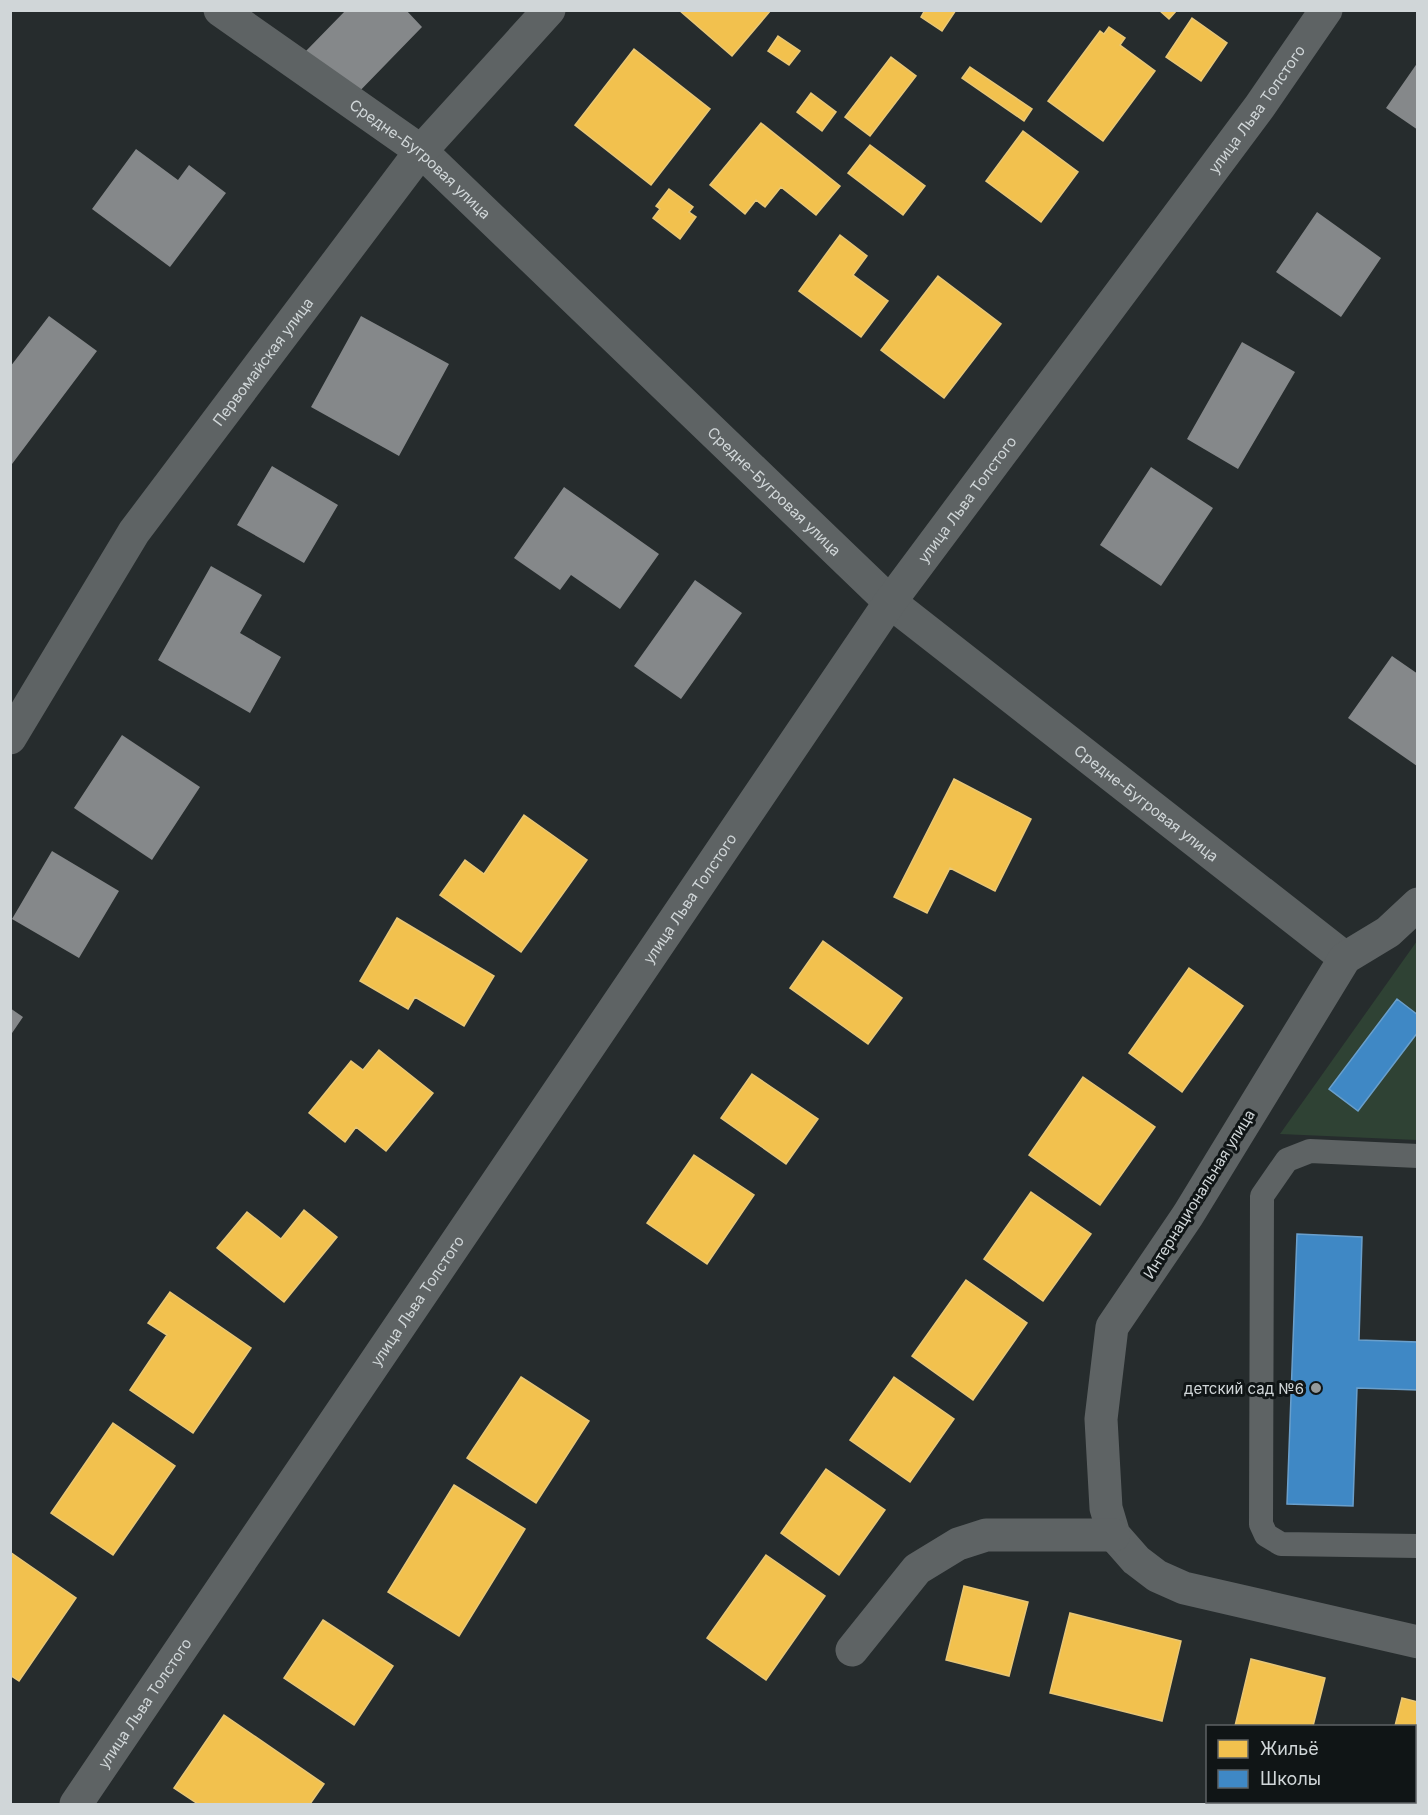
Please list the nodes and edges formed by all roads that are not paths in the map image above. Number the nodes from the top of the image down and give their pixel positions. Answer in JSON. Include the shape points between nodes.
{"nodes":[{"id":1,"x":220,"y":10,"type":"edge"},
{"id":2,"x":549,"y":10,"type":"edge"},
{"id":3,"x":1326,"y":10,"type":"edge"},
{"id":4,"x":421,"y":151,"type":"junction"},
{"id":5,"x":890,"y":602,"type":"junction"},
{"id":6,"x":10,"y":738,"type":"edge"},
{"id":7,"x":1418,"y":904,"type":"edge"},
{"id":8,"x":1345,"y":958,"type":"junction"},
{"id":9,"x":1418,"y":1156,"type":"edge"},
{"id":10,"x":1113,"y":1534,"type":"junction"},
{"id":11,"x":1418,"y":1546,"type":"edge"},
{"id":12,"x":1418,"y":1642,"type":"edge"},
{"id":13,"x":852,"y":1650,"type":"dead end"},
{"id":14,"x":76,"y":1804,"type":"edge"}],
"edges":[{"from":1,"to":4,"type":"street","name":"Средне-Бугровая улица"},
{"from":2,"to":4,"type":"street","name":"Первомайская улица"},
{"from":3,"to":5,"type":"street","name":"улица Льва Толстого","via":[[1260,106]]},
{"from":4,"to":5,"type":"street","name":"Средне-Бугровая улица"},
{"from":4,"to":6,"type":"street","name":"Первомайская улица","via":[[134,532]]},
{"from":5,"to":8,"type":"street","name":"Средне-Бугровая улица"},
{"from":5,"to":14,"type":"street","name":"улица Льва Толстого"},
{"from":7,"to":8,"type":"street","name":"Интернациональная улица","via":[[1388,932]]},
{"from":8,"to":10,"type":"street","name":"Интернациональная улица","via":[[1188,1215],[1112,1327],[1101,1419],[1106,1508]]},
{"from":9,"to":11,"type":"lane","via":[[1310,1150],[1287,1160],[1262,1196],[1260,1524],[1266,1535],[1281,1544]]},
{"from":10,"to":12,"type":"street","via":[[1157,1576],[1184,1588]]},
{"from":10,"to":13,"type":"street","via":[[995,1534],[958,1544],[917,1569]]}]}
